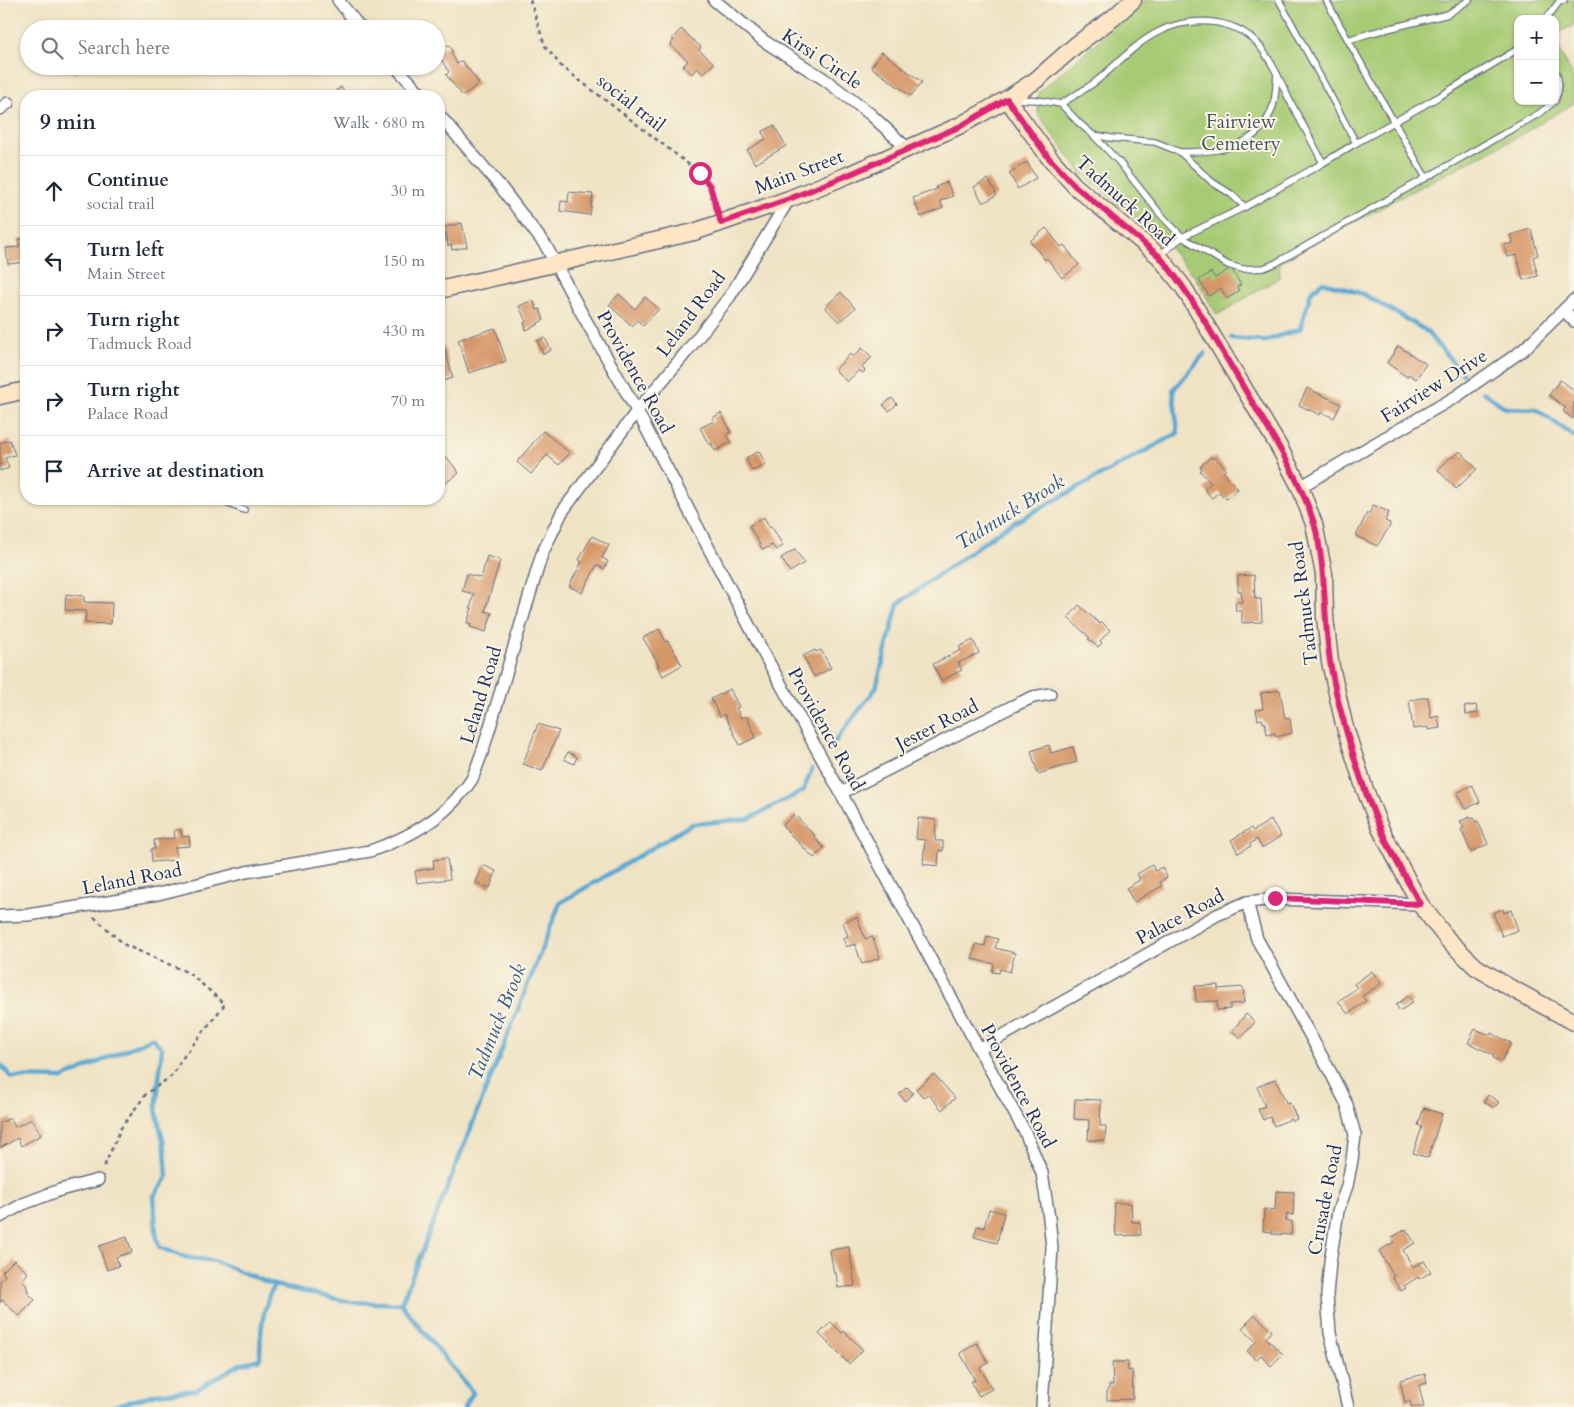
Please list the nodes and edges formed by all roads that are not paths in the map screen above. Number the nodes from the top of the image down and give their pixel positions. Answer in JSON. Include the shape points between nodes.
{"nodes":[{"id":1,"x":338,"y":0,"type":"edge"},
{"id":2,"x":714,"y":0,"type":"edge"},
{"id":3,"x":1133,"y":0,"type":"edge"},
{"id":4,"x":1279,"y":0,"type":"edge"},
{"id":5,"x":1326,"y":0,"type":"edge"},
{"id":6,"x":1469,"y":0,"type":"edge"},
{"id":7,"x":1552,"y":0,"type":"edge"},
{"id":8,"x":1562,"y":1,"type":"edge"},
{"id":9,"x":1550,"y":15,"type":"edge"},
{"id":10,"x":355,"y":20,"type":"edge"},
{"id":11,"x":1348,"y":40,"type":"junction"},
{"id":12,"x":1514,"y":51,"type":"edge"},
{"id":13,"x":1277,"y":74,"type":"junction"},
{"id":14,"x":403,"y":75,"type":"edge"},
{"id":15,"x":417,"y":90,"type":"edge"},
{"id":16,"x":1007,"y":99,"type":"junction"},
{"id":17,"x":1061,"y":104,"type":"junction"},
{"id":18,"x":1550,"y":105,"type":"edge"},
{"id":19,"x":445,"y":122,"type":"edge"},
{"id":20,"x":1394,"y":122,"type":"junction"},
{"id":21,"x":1093,"y":134,"type":"junction"},
{"id":22,"x":1356,"y":143,"type":"junction"},
{"id":23,"x":908,"y":149,"type":"junction"},
{"id":24,"x":1180,"y":152,"type":"junction"},
{"id":25,"x":1323,"y":162,"type":"junction"},
{"id":26,"x":1426,"y":178,"type":"junction"},
{"id":27,"x":789,"y":199,"type":"junction"},
{"id":28,"x":1245,"y":207,"type":"junction"},
{"id":29,"x":1182,"y":237,"type":"junction"},
{"id":30,"x":1159,"y":256,"type":"junction"},
{"id":31,"x":555,"y":262,"type":"junction"},
{"id":32,"x":445,"y":289,"type":"edge"},
{"id":33,"x":1574,"y":300,"type":"edge"},
{"id":34,"x":1564,"y":310,"type":"junction"},
{"id":35,"x":1574,"y":321,"type":"edge"},
{"id":36,"x":20,"y":391,"type":"edge"},
{"id":37,"x":0,"y":396,"type":"edge"},
{"id":38,"x":638,"y":410,"type":"junction"},
{"id":39,"x":1300,"y":487,"type":"junction"},
{"id":40,"x":231,"y":505,"type":"edge"},
{"id":41,"x":244,"y":510,"type":"dead end"},
{"id":42,"x":1050,"y":694,"type":"dead end"},
{"id":43,"x":841,"y":792,"type":"junction"},
{"id":44,"x":1247,"y":902,"type":"junction"},
{"id":45,"x":1420,"y":904,"type":"junction"},
{"id":46,"x":0,"y":916,"type":"edge"},
{"id":47,"x":1574,"y":1022,"type":"edge"},
{"id":48,"x":979,"y":1049,"type":"junction"},
{"id":49,"x":98,"y":1180,"type":"road end"},
{"id":50,"x":0,"y":1217,"type":"edge"},
{"id":51,"x":1042,"y":1407,"type":"edge"},
{"id":52,"x":1348,"y":1407,"type":"edge"}],
"edges":[{"from":1,"to":10,"type":"street"},
{"from":2,"to":23,"type":"street","name":"Kirsi Circle","via":[[764,41],[840,90]]},
{"from":3,"to":16,"type":"street","name":"Main Street","via":[[1036,80]]},
{"from":4,"to":22,"type":"lane"},
{"from":5,"to":11,"type":"lane"},
{"from":6,"to":11,"type":"lane","via":[[1448,14]]},
{"from":7,"to":8,"type":"lane"},
{"from":8,"to":9,"type":"lane"},
{"from":11,"to":20,"type":"lane"},
{"from":12,"to":20,"type":"lane"},
{"from":13,"to":17,"type":"lane","via":[[1256,42],[1239,29],[1207,22],[1181,22],[1158,32],[1097,81]]},
{"from":13,"to":24,"type":"lane","via":[[1273,105],[1253,136],[1221,150]]},
{"from":13,"to":25,"type":"lane"},
{"from":14,"to":15,"type":"street"},
{"from":16,"to":17,"type":"lane"},
{"from":16,"to":23,"type":"street","name":"Main Street","via":[[961,126]]},
{"from":16,"to":30,"type":"street","name":"Tadmuck Road","via":[[1048,157],[1075,186]]},
{"from":17,"to":21,"type":"lane"},
{"from":18,"to":26,"type":"lane","via":[[1540,114]]},
{"from":19,"to":31,"type":"street","name":"Providence Road","via":[[500,186]]},
{"from":20,"to":22,"type":"lane"},
{"from":20,"to":26,"type":"lane"},
{"from":21,"to":24,"type":"lane","via":[[1155,142]]},
{"from":21,"to":29,"type":"lane"},
{"from":22,"to":25,"type":"lane"},
{"from":23,"to":27,"type":"street","name":"Main Street"},
{"from":24,"to":28,"type":"lane"},
{"from":25,"to":28,"type":"lane"},
{"from":26,"to":29,"type":"lane","via":[[1264,268],[1242,269],[1228,265]]},
{"from":27,"to":31,"type":"street","name":"Main Street","via":[[694,232]]},
{"from":27,"to":38,"type":"street","name":"Leland Road","via":[[730,296]]},
{"from":28,"to":29,"type":"lane"},
{"from":29,"to":30,"type":"lane"},
{"from":30,"to":39,"type":"street","name":"Tadmuck Road","via":[[1184,288]]},
{"from":31,"to":32,"type":"street","name":"Main Street"},
{"from":31,"to":38,"type":"street","name":"Providence Road"},
{"from":33,"to":34,"type":"street","name":"Fairview Drive"},
{"from":34,"to":35,"type":"street"},
{"from":34,"to":39,"type":"street","name":"Fairview Drive","via":[[1522,350],[1457,396]]},
{"from":36,"to":37,"type":"street"},
{"from":38,"to":43,"type":"street","name":"Providence Road","via":[[763,652]]},
{"from":38,"to":46,"type":"street","name":"Leland Road","via":[[558,520],[542,554],[471,780],[455,802],[437,818],[389,845],[370,851],[246,872],[158,894],[28,915]]},
{"from":39,"to":45,"type":"street","name":"Tadmuck Road","via":[[1314,524],[1322,566],[1330,662],[1344,724],[1380,828]]},
{"from":40,"to":41,"type":"lane"},
{"from":42,"to":43,"type":"street","name":"Jester Road","via":[[1013,706]]},
{"from":43,"to":48,"type":"street","name":"Providence Road"},
{"from":44,"to":45,"type":"street","name":"Palace Road","via":[[1275,898]]},
{"from":44,"to":48,"type":"street","name":"Palace Road","via":[[1217,915]]},
{"from":44,"to":52,"type":"street","name":"Crusade Road","via":[[1257,939],[1347,1105],[1355,1135],[1349,1177],[1338,1211],[1327,1295],[1330,1333]]},
{"from":45,"to":47,"type":"street","name":"Tadmuck Road","via":[[1448,940],[1476,967]]},
{"from":48,"to":51,"type":"street","name":"Providence Road","via":[[1025,1132],[1042,1173],[1052,1248]]},
{"from":49,"to":50,"type":"street","via":[[50,1193]]}]}
